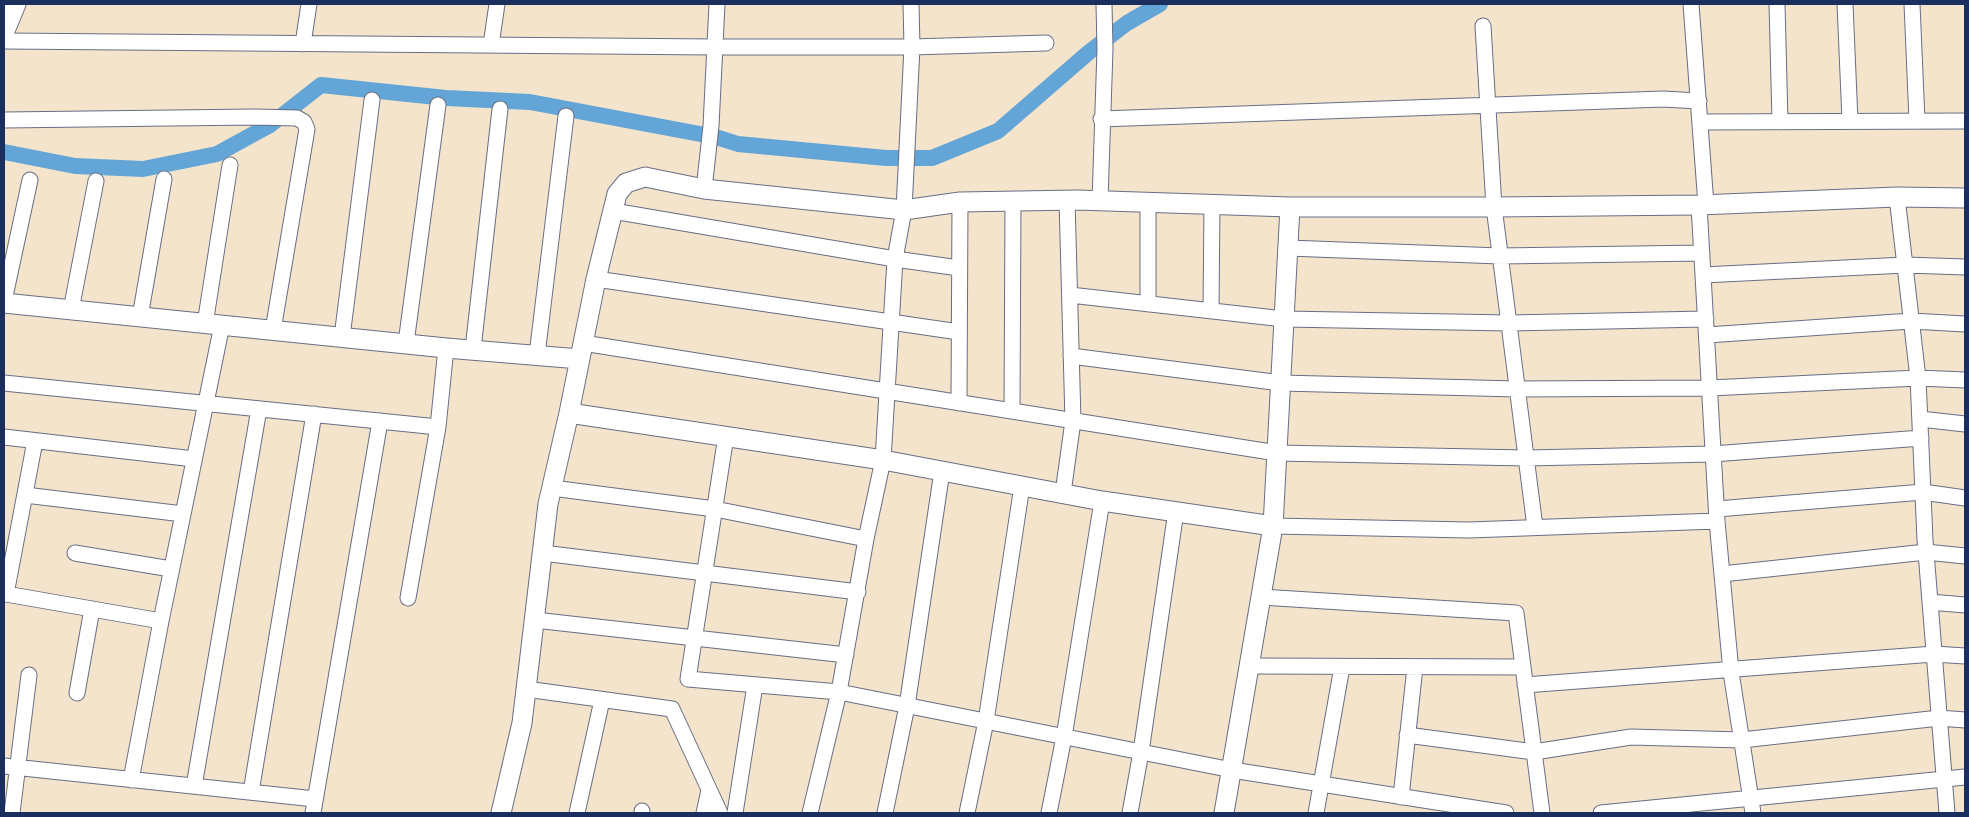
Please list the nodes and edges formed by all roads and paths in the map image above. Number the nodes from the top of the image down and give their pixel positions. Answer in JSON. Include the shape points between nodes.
{"nodes":[{"id":1,"x":16,"y":4,"type":"edge"},
{"id":2,"x":309,"y":4,"type":"edge"},
{"id":3,"x":497,"y":4,"type":"edge"},
{"id":4,"x":717,"y":4,"type":"edge"},
{"id":5,"x":911,"y":4,"type":"edge"},
{"id":6,"x":1104,"y":4,"type":"edge"},
{"id":7,"x":1691,"y":4,"type":"edge"},
{"id":8,"x":1777,"y":4,"type":"edge"},
{"id":9,"x":1845,"y":4,"type":"edge"},
{"id":10,"x":1912,"y":4,"type":"edge"},
{"id":11,"x":1483,"y":26,"type":"dead end"},
{"id":12,"x":4,"y":33,"type":"edge"},
{"id":13,"x":4,"y":41,"type":"edge"},
{"id":14,"x":1046,"y":43,"type":"dead end"},
{"id":15,"x":303,"y":44,"type":"junction"},
{"id":16,"x":491,"y":45,"type":"junction"},
{"id":17,"x":715,"y":47,"type":"junction"},
{"id":18,"x":912,"y":47,"type":"junction"},
{"id":19,"x":372,"y":100,"type":"dead end"},
{"id":20,"x":1699,"y":101,"type":"junction"},
{"id":21,"x":438,"y":105,"type":"dead end"},
{"id":22,"x":1488,"y":106,"type":"junction"},
{"id":23,"x":500,"y":109,"type":"dead end"},
{"id":24,"x":566,"y":116,"type":"dead end"},
{"id":25,"x":1101,"y":119,"type":"junction"},
{"id":26,"x":4,"y":120,"type":"edge"},
{"id":27,"x":1965,"y":120,"type":"edge"},
{"id":28,"x":1917,"y":121,"type":"junction"},
{"id":29,"x":1700,"y":122,"type":"junction"},
{"id":30,"x":1780,"y":122,"type":"junction"},
{"id":31,"x":1850,"y":122,"type":"junction"},
{"id":32,"x":230,"y":165,"type":"dead end"},
{"id":33,"x":164,"y":179,"type":"dead end"},
{"id":34,"x":30,"y":180,"type":"dead end"},
{"id":35,"x":96,"y":181,"type":"dead end"},
{"id":36,"x":704,"y":189,"type":"junction"},
{"id":37,"x":1897,"y":197,"type":"junction"},
{"id":38,"x":1965,"y":198,"type":"edge"},
{"id":39,"x":1067,"y":200,"type":"junction"},
{"id":40,"x":1013,"y":201,"type":"junction"},
{"id":41,"x":1100,"y":201,"type":"junction"},
{"id":42,"x":960,"y":202,"type":"junction"},
{"id":43,"x":1148,"y":202,"type":"junction"},
{"id":44,"x":1212,"y":204,"type":"junction"},
{"id":45,"x":1703,"y":205,"type":"junction"},
{"id":46,"x":1290,"y":207,"type":"junction"},
{"id":47,"x":1494,"y":207,"type":"junction"},
{"id":48,"x":904,"y":210,"type":"junction"},
{"id":49,"x":613,"y":211,"type":"junction"},
{"id":50,"x":1288,"y":248,"type":"junction"},
{"id":51,"x":1702,"y":253,"type":"junction"},
{"id":52,"x":1500,"y":256,"type":"junction"},
{"id":53,"x":896,"y":259,"type":"junction"},
{"id":54,"x":1905,"y":265,"type":"junction"},
{"id":55,"x":1965,"y":267,"type":"edge"},
{"id":56,"x":959,"y":268,"type":"junction"},
{"id":57,"x":1703,"y":275,"type":"junction"},
{"id":58,"x":596,"y":279,"type":"junction"},
{"id":59,"x":1070,"y":295,"type":"junction"},
{"id":60,"x":4,"y":302,"type":"edge"},
{"id":61,"x":1148,"y":304,"type":"junction"},
{"id":62,"x":71,"y":310,"type":"junction"},
{"id":63,"x":1211,"y":311,"type":"junction"},
{"id":64,"x":140,"y":317,"type":"junction"},
{"id":65,"x":1284,"y":319,"type":"junction"},
{"id":66,"x":1706,"y":319,"type":"junction"},
{"id":67,"x":1911,"y":321,"type":"junction"},
{"id":68,"x":892,"y":322,"type":"junction"},
{"id":69,"x":1509,"y":323,"type":"junction"},
{"id":70,"x":1965,"y":324,"type":"edge"},
{"id":71,"x":214,"y":325,"type":"junction"},
{"id":72,"x":273,"y":330,"type":"junction"},
{"id":73,"x":959,"y":332,"type":"junction"},
{"id":74,"x":1707,"y":335,"type":"junction"},
{"id":75,"x":342,"y":337,"type":"junction"},
{"id":76,"x":406,"y":342,"type":"junction"},
{"id":77,"x":446,"y":348,"type":"junction"},
{"id":78,"x":473,"y":349,"type":"junction"},
{"id":79,"x":582,"y":351,"type":"junction"},
{"id":80,"x":537,"y":355,"type":"junction"},
{"id":81,"x":1071,"y":356,"type":"junction"},
{"id":82,"x":1918,"y":378,"type":"junction"},
{"id":83,"x":1965,"y":380,"type":"edge"},
{"id":84,"x":4,"y":382,"type":"edge"},
{"id":85,"x":1281,"y":383,"type":"junction"},
{"id":86,"x":1517,"y":388,"type":"junction"},
{"id":87,"x":1710,"y":388,"type":"junction"},
{"id":88,"x":887,"y":391,"type":"junction"},
{"id":89,"x":206,"y":403,"type":"junction"},
{"id":90,"x":959,"y":403,"type":"junction"},
{"id":91,"x":259,"y":409,"type":"junction"},
{"id":92,"x":1012,"y":411,"type":"junction"},
{"id":93,"x":314,"y":414,"type":"junction"},
{"id":94,"x":570,"y":414,"type":"junction"},
{"id":95,"x":1920,"y":419,"type":"junction"},
{"id":96,"x":380,"y":421,"type":"junction"},
{"id":97,"x":1073,"y":421,"type":"junction"},
{"id":98,"x":1965,"y":424,"type":"edge"},
{"id":99,"x":438,"y":427,"type":"junction"},
{"id":100,"x":726,"y":436,"type":"junction"},
{"id":101,"x":4,"y":437,"type":"edge"},
{"id":102,"x":1921,"y":438,"type":"junction"},
{"id":103,"x":35,"y":442,"type":"junction"},
{"id":104,"x":1277,"y":453,"type":"junction"},
{"id":105,"x":1714,"y":454,"type":"junction"},
{"id":106,"x":1526,"y":458,"type":"junction"},
{"id":107,"x":194,"y":459,"type":"junction"},
{"id":108,"x":882,"y":460,"type":"junction"},
{"id":109,"x":942,"y":471,"type":"junction"},
{"id":110,"x":1022,"y":486,"type":"junction"},
{"id":111,"x":552,"y":488,"type":"junction"},
{"id":112,"x":1923,"y":492,"type":"junction"},
{"id":113,"x":1063,"y":493,"type":"junction"},
{"id":114,"x":25,"y":495,"type":"junction"},
{"id":115,"x":1965,"y":498,"type":"edge"},
{"id":116,"x":1102,"y":500,"type":"junction"},
{"id":117,"x":715,"y":509,"type":"junction"},
{"id":118,"x":1176,"y":512,"type":"junction"},
{"id":119,"x":183,"y":514,"type":"junction"},
{"id":120,"x":1717,"y":515,"type":"junction"},
{"id":121,"x":1273,"y":526,"type":"junction"},
{"id":122,"x":1535,"y":527,"type":"junction"},
{"id":123,"x":866,"y":539,"type":"junction"},
{"id":124,"x":1926,"y":552,"type":"junction"},
{"id":125,"x":75,"y":553,"type":"dead end"},
{"id":126,"x":542,"y":554,"type":"junction"},
{"id":127,"x":1965,"y":556,"type":"edge"},
{"id":128,"x":171,"y":569,"type":"junction"},
{"id":129,"x":704,"y":574,"type":"junction"},
{"id":130,"x":1722,"y":574,"type":"junction"},
{"id":131,"x":858,"y":592,"type":"junction"},
{"id":132,"x":1261,"y":597,"type":"junction"},
{"id":133,"x":408,"y":598,"type":"dead end"},
{"id":134,"x":1930,"y":602,"type":"junction"},
{"id":135,"x":1965,"y":605,"type":"edge"},
{"id":136,"x":92,"y":609,"type":"junction"},
{"id":137,"x":535,"y":620,"type":"junction"},
{"id":138,"x":161,"y":621,"type":"junction"},
{"id":139,"x":694,"y":638,"type":"junction"},
{"id":140,"x":1934,"y":654,"type":"junction"},
{"id":141,"x":846,"y":655,"type":"junction"},
{"id":142,"x":1965,"y":656,"type":"edge"},
{"id":143,"x":1250,"y":666,"type":"junction"},
{"id":144,"x":1342,"y":667,"type":"junction"},
{"id":145,"x":1415,"y":667,"type":"junction"},
{"id":146,"x":1523,"y":667,"type":"junction"},
{"id":147,"x":1731,"y":669,"type":"junction"},
{"id":148,"x":29,"y":675,"type":"dead end"},
{"id":149,"x":755,"y":685,"type":"junction"},
{"id":150,"x":1525,"y":685,"type":"junction"},
{"id":151,"x":526,"y":689,"type":"junction"},
{"id":152,"x":840,"y":692,"type":"junction"},
{"id":153,"x":77,"y":693,"type":"dead end"},
{"id":154,"x":602,"y":700,"type":"junction"},
{"id":155,"x":907,"y":706,"type":"junction"},
{"id":156,"x":1939,"y":718,"type":"junction"},
{"id":157,"x":1965,"y":720,"type":"edge"},
{"id":158,"x":986,"y":721,"type":"junction"},
{"id":159,"x":1407,"y":735,"type":"junction"},
{"id":160,"x":1064,"y":737,"type":"junction"},
{"id":161,"x":1742,"y":740,"type":"junction"},
{"id":162,"x":1140,"y":752,"type":"junction"},
{"id":163,"x":1534,"y":752,"type":"junction"},
{"id":164,"x":11,"y":767,"type":"edge"},
{"id":165,"x":1232,"y":770,"type":"junction"},
{"id":166,"x":1944,"y":778,"type":"junction"},
{"id":167,"x":1965,"y":778,"type":"edge"},
{"id":168,"x":131,"y":780,"type":"junction"},
{"id":169,"x":1321,"y":784,"type":"junction"},
{"id":170,"x":194,"y":786,"type":"junction"},
{"id":171,"x":709,"y":790,"type":"junction"},
{"id":172,"x":251,"y":792,"type":"junction"},
{"id":173,"x":1401,"y":797,"type":"junction"},
{"id":174,"x":314,"y":806,"type":"edge"},
{"id":175,"x":1752,"y":806,"type":"edge"},
{"id":176,"x":12,"y":813,"type":"edge"},
{"id":177,"x":501,"y":813,"type":"edge"},
{"id":178,"x":577,"y":813,"type":"edge"},
{"id":179,"x":704,"y":813,"type":"edge"},
{"id":180,"x":720,"y":813,"type":"edge"},
{"id":181,"x":735,"y":813,"type":"edge"},
{"id":182,"x":810,"y":813,"type":"edge"},
{"id":183,"x":885,"y":813,"type":"edge"},
{"id":184,"x":967,"y":813,"type":"edge"},
{"id":185,"x":1049,"y":813,"type":"edge"},
{"id":186,"x":1130,"y":813,"type":"edge"},
{"id":187,"x":1224,"y":813,"type":"edge"},
{"id":188,"x":1316,"y":813,"type":"edge"},
{"id":189,"x":1506,"y":813,"type":"edge"},
{"id":190,"x":1542,"y":813,"type":"edge"},
{"id":191,"x":1601,"y":813,"type":"edge"},
{"id":192,"x":1947,"y":813,"type":"edge"}],
"edges":[{"from":1,"to":12,"type":"street"},
{"from":2,"to":15,"type":"street"},
{"from":3,"to":16,"type":"street"},
{"from":4,"to":17,"type":"street"},
{"from":5,"to":18,"type":"street"},
{"from":6,"to":25,"type":"street"},
{"from":7,"to":20,"type":"street"},
{"from":8,"to":30,"type":"street"},
{"from":9,"to":31,"type":"street"},
{"from":10,"to":28,"type":"street"},
{"from":11,"to":22,"type":"street"},
{"from":13,"to":15,"type":"street"},
{"from":14,"to":18,"type":"street"},
{"from":15,"to":16,"type":"street"},
{"from":16,"to":17,"type":"street"},
{"from":17,"to":18,"type":"street"},
{"from":17,"to":36,"type":"street","via":[[711,132]]},
{"from":18,"to":48,"type":"street"},
{"from":19,"to":75,"type":"street"},
{"from":20,"to":22,"type":"street","via":[[1664,99]]},
{"from":20,"to":29,"type":"street"},
{"from":21,"to":76,"type":"street"},
{"from":22,"to":25,"type":"street"},
{"from":22,"to":47,"type":"street"},
{"from":23,"to":78,"type":"street"},
{"from":24,"to":80,"type":"street"},
{"from":25,"to":41,"type":"street"},
{"from":26,"to":72,"type":"street","via":[[255,117],[297,118],[304,122],[307,130]]},
{"from":27,"to":28,"type":"street"},
{"from":28,"to":31,"type":"street"},
{"from":29,"to":30,"type":"street"},
{"from":29,"to":45,"type":"street"},
{"from":30,"to":31,"type":"street"},
{"from":32,"to":71,"type":"street"},
{"from":33,"to":64,"type":"street"},
{"from":34,"to":60,"type":"street"},
{"from":35,"to":62,"type":"street"},
{"from":36,"to":48,"type":"street"},
{"from":36,"to":49,"type":"street","via":[[645,177],[626,183],[617,194]]},
{"from":37,"to":38,"type":"street"},
{"from":37,"to":45,"type":"street"},
{"from":37,"to":54,"type":"street"},
{"from":39,"to":40,"type":"street"},
{"from":39,"to":41,"type":"street"},
{"from":39,"to":59,"type":"street"},
{"from":40,"to":42,"type":"street"},
{"from":40,"to":92,"type":"street"},
{"from":41,"to":43,"type":"street"},
{"from":42,"to":48,"type":"street"},
{"from":42,"to":56,"type":"street"},
{"from":43,"to":44,"type":"street"},
{"from":43,"to":61,"type":"street"},
{"from":44,"to":46,"type":"street"},
{"from":44,"to":63,"type":"street"},
{"from":45,"to":47,"type":"street"},
{"from":45,"to":51,"type":"street"},
{"from":46,"to":47,"type":"street"},
{"from":46,"to":50,"type":"street"},
{"from":47,"to":52,"type":"street"},
{"from":48,"to":53,"type":"street"},
{"from":49,"to":53,"type":"street"},
{"from":49,"to":58,"type":"street"},
{"from":50,"to":52,"type":"street"},
{"from":50,"to":65,"type":"street"},
{"from":51,"to":52,"type":"street"},
{"from":51,"to":57,"type":"street"},
{"from":52,"to":69,"type":"street"},
{"from":53,"to":56,"type":"street"},
{"from":53,"to":68,"type":"street"},
{"from":54,"to":55,"type":"street"},
{"from":54,"to":57,"type":"street"},
{"from":54,"to":67,"type":"street"},
{"from":56,"to":73,"type":"street"},
{"from":57,"to":66,"type":"street"},
{"from":58,"to":68,"type":"street"},
{"from":58,"to":79,"type":"street"},
{"from":59,"to":61,"type":"street"},
{"from":59,"to":81,"type":"street"},
{"from":60,"to":62,"type":"street"},
{"from":61,"to":63,"type":"street"},
{"from":62,"to":64,"type":"street"},
{"from":63,"to":65,"type":"street"},
{"from":64,"to":71,"type":"street"},
{"from":65,"to":69,"type":"street"},
{"from":65,"to":85,"type":"street"},
{"from":66,"to":69,"type":"street"},
{"from":66,"to":74,"type":"street"},
{"from":67,"to":70,"type":"street"},
{"from":67,"to":74,"type":"street"},
{"from":67,"to":82,"type":"street"},
{"from":68,"to":73,"type":"street"},
{"from":68,"to":88,"type":"street"},
{"from":69,"to":86,"type":"street"},
{"from":71,"to":72,"type":"street"},
{"from":71,"to":89,"type":"street"},
{"from":72,"to":75,"type":"street"},
{"from":73,"to":90,"type":"street"},
{"from":74,"to":87,"type":"street"},
{"from":75,"to":76,"type":"street"},
{"from":76,"to":77,"type":"street"},
{"from":77,"to":78,"type":"street"},
{"from":77,"to":99,"type":"street"},
{"from":78,"to":80,"type":"street"},
{"from":79,"to":80,"type":"street"},
{"from":79,"to":88,"type":"street"},
{"from":79,"to":94,"type":"street"},
{"from":81,"to":85,"type":"street"},
{"from":81,"to":97,"type":"street"},
{"from":82,"to":83,"type":"street"},
{"from":82,"to":87,"type":"street"},
{"from":82,"to":95,"type":"street"},
{"from":84,"to":89,"type":"street"},
{"from":85,"to":86,"type":"street"},
{"from":85,"to":104,"type":"street"},
{"from":86,"to":87,"type":"street"},
{"from":86,"to":106,"type":"street"},
{"from":87,"to":105,"type":"street"},
{"from":88,"to":90,"type":"street"},
{"from":88,"to":108,"type":"street"},
{"from":89,"to":91,"type":"street"},
{"from":89,"to":107,"type":"street"},
{"from":90,"to":92,"type":"street"},
{"from":91,"to":93,"type":"street"},
{"from":91,"to":170,"type":"street"},
{"from":92,"to":97,"type":"street"},
{"from":93,"to":96,"type":"street"},
{"from":93,"to":172,"type":"street"},
{"from":94,"to":100,"type":"street"},
{"from":94,"to":111,"type":"street"},
{"from":95,"to":98,"type":"street"},
{"from":95,"to":102,"type":"street"},
{"from":96,"to":99,"type":"street"},
{"from":96,"to":174,"type":"street"},
{"from":97,"to":104,"type":"street"},
{"from":97,"to":113,"type":"street"},
{"from":99,"to":133,"type":"street"},
{"from":100,"to":108,"type":"street"},
{"from":100,"to":117,"type":"street"},
{"from":101,"to":103,"type":"street"},
{"from":102,"to":105,"type":"street"},
{"from":102,"to":112,"type":"street"},
{"from":103,"to":107,"type":"street"},
{"from":103,"to":114,"type":"street"},
{"from":104,"to":106,"type":"street"},
{"from":104,"to":121,"type":"street"},
{"from":105,"to":106,"type":"street"},
{"from":105,"to":120,"type":"street"},
{"from":106,"to":122,"type":"street"},
{"from":107,"to":119,"type":"street"},
{"from":108,"to":109,"type":"street"},
{"from":108,"to":123,"type":"street"},
{"from":109,"to":110,"type":"street"},
{"from":109,"to":155,"type":"street"},
{"from":110,"to":113,"type":"street"},
{"from":110,"to":158,"type":"street"},
{"from":111,"to":117,"type":"street"},
{"from":111,"to":126,"type":"street"},
{"from":112,"to":115,"type":"street"},
{"from":112,"to":120,"type":"street"},
{"from":112,"to":124,"type":"street"},
{"from":113,"to":116,"type":"street"},
{"from":114,"to":119,"type":"street"},
{"from":114,"to":136,"type":"street","via":[[6,594]]},
{"from":116,"to":118,"type":"street"},
{"from":116,"to":160,"type":"street"},
{"from":117,"to":123,"type":"street"},
{"from":117,"to":129,"type":"street"},
{"from":118,"to":121,"type":"street"},
{"from":118,"to":162,"type":"street"},
{"from":119,"to":128,"type":"street"},
{"from":120,"to":122,"type":"street"},
{"from":120,"to":130,"type":"street"},
{"from":121,"to":122,"type":"street","via":[[1470,530]]},
{"from":121,"to":132,"type":"street"},
{"from":123,"to":131,"type":"street"},
{"from":124,"to":127,"type":"street"},
{"from":124,"to":130,"type":"street"},
{"from":124,"to":134,"type":"street"},
{"from":125,"to":128,"type":"street"},
{"from":126,"to":129,"type":"street"},
{"from":126,"to":137,"type":"street"},
{"from":128,"to":138,"type":"street"},
{"from":129,"to":131,"type":"street"},
{"from":129,"to":139,"type":"street"},
{"from":130,"to":147,"type":"street"},
{"from":131,"to":141,"type":"street"},
{"from":132,"to":143,"type":"street"},
{"from":132,"to":146,"type":"street","via":[[1516,613]]},
{"from":134,"to":135,"type":"street"},
{"from":134,"to":140,"type":"street"},
{"from":136,"to":138,"type":"street"},
{"from":136,"to":153,"type":"street"},
{"from":137,"to":139,"type":"street"},
{"from":137,"to":151,"type":"street"},
{"from":138,"to":168,"type":"street"},
{"from":139,"to":141,"type":"street"},
{"from":139,"to":149,"type":"street","via":[[688,679]]},
{"from":140,"to":142,"type":"street"},
{"from":140,"to":147,"type":"street"},
{"from":140,"to":156,"type":"street"},
{"from":141,"to":152,"type":"street"},
{"from":143,"to":144,"type":"street"},
{"from":143,"to":165,"type":"street"},
{"from":144,"to":145,"type":"street"},
{"from":144,"to":169,"type":"street"},
{"from":145,"to":146,"type":"street"},
{"from":145,"to":159,"type":"street"},
{"from":146,"to":150,"type":"street"},
{"from":147,"to":150,"type":"street"},
{"from":147,"to":161,"type":"street"},
{"from":148,"to":164,"type":"street"},
{"from":149,"to":152,"type":"street"},
{"from":149,"to":181,"type":"street"},
{"from":150,"to":163,"type":"street"},
{"from":151,"to":154,"type":"street"},
{"from":151,"to":177,"type":"street","via":[[522,723]]},
{"from":152,"to":155,"type":"street"},
{"from":152,"to":182,"type":"street"},
{"from":154,"to":171,"type":"street","via":[[672,709]]},
{"from":154,"to":178,"type":"street"},
{"from":155,"to":158,"type":"street"},
{"from":155,"to":183,"type":"street"},
{"from":156,"to":157,"type":"street"},
{"from":156,"to":161,"type":"street"},
{"from":156,"to":166,"type":"street"},
{"from":158,"to":160,"type":"street"},
{"from":158,"to":184,"type":"street"},
{"from":159,"to":163,"type":"street"},
{"from":159,"to":173,"type":"street"},
{"from":160,"to":162,"type":"street"},
{"from":160,"to":185,"type":"street"},
{"from":161,"to":163,"type":"street","via":[[1631,737]]},
{"from":161,"to":175,"type":"street"},
{"from":162,"to":165,"type":"street"},
{"from":162,"to":186,"type":"street"},
{"from":163,"to":190,"type":"street"},
{"from":164,"to":168,"type":"street"},
{"from":164,"to":176,"type":"street"},
{"from":165,"to":169,"type":"street"},
{"from":165,"to":187,"type":"street"},
{"from":166,"to":167,"type":"street"},
{"from":166,"to":175,"type":"street"},
{"from":166,"to":192,"type":"street"},
{"from":168,"to":170,"type":"street"},
{"from":169,"to":173,"type":"street"},
{"from":169,"to":188,"type":"street"},
{"from":170,"to":172,"type":"street"},
{"from":171,"to":179,"type":"street"},
{"from":171,"to":180,"type":"street"},
{"from":172,"to":174,"type":"street"},
{"from":173,"to":189,"type":"street"},
{"from":175,"to":191,"type":"street"}]}
